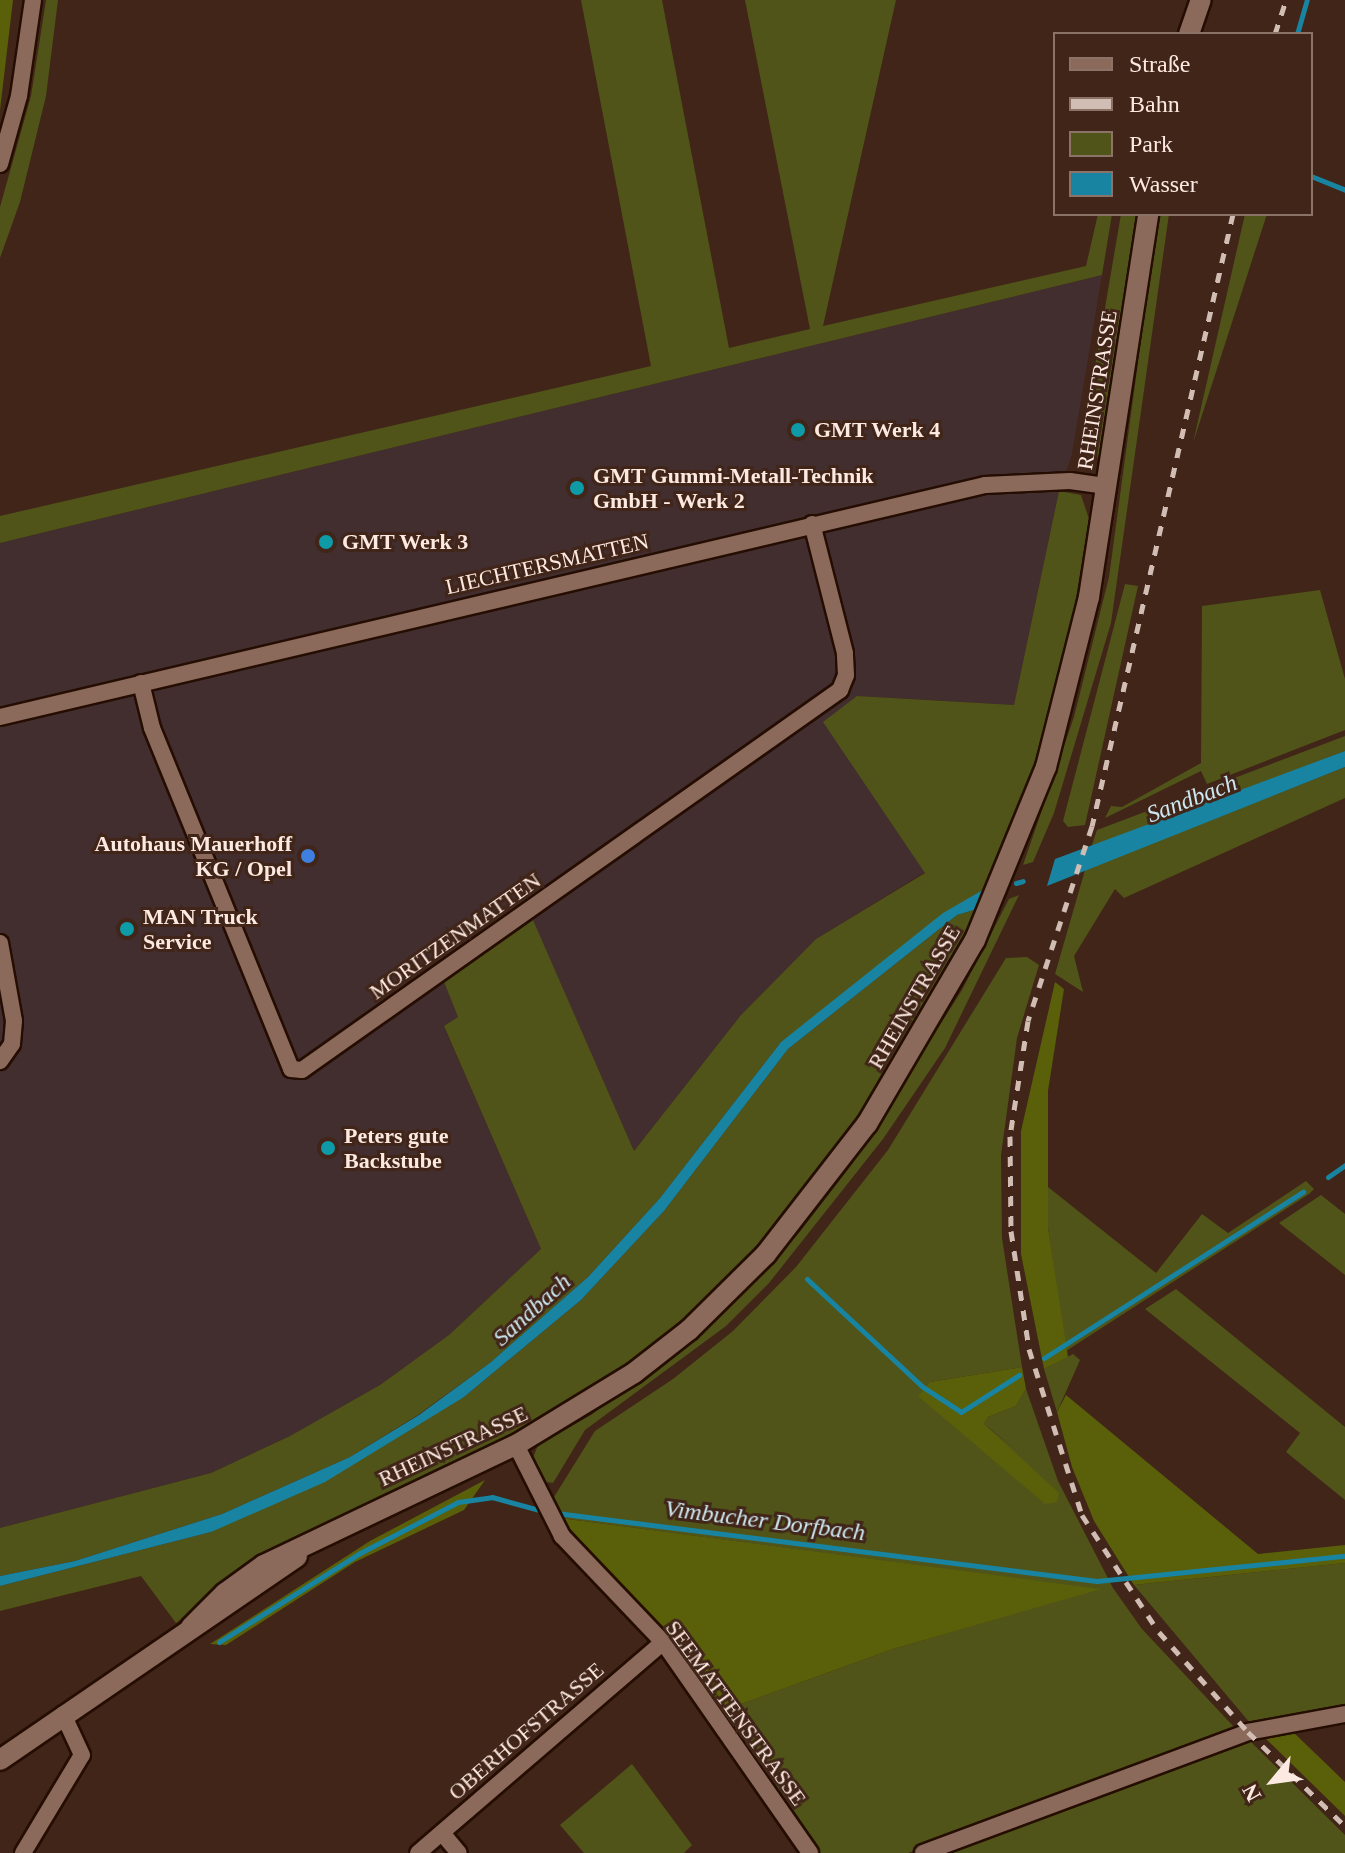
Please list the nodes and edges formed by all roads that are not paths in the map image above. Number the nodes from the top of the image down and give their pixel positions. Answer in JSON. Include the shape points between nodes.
{"nodes":[{"id":1,"x":33,"y":0,"type":"edge"},
{"id":2,"x":1201,"y":0,"type":"edge"},
{"id":3,"x":1190,"y":32,"type":"edge"},
{"id":4,"x":0,"y":164,"type":"edge"},
{"id":5,"x":1148,"y":216,"type":"edge"},
{"id":6,"x":1107,"y":486,"type":"junction"},
{"id":7,"x":812,"y":524,"type":"junction"},
{"id":8,"x":141,"y":683,"type":"junction"},
{"id":9,"x":0,"y":717,"type":"edge"},
{"id":10,"x":0,"y":943,"type":"edge"},
{"id":11,"x":0,"y":1061,"type":"edge"},
{"id":12,"x":516,"y":1445,"type":"junction"},
{"id":13,"x":663,"y":1642,"type":"junction"},
{"id":14,"x":63,"y":1714,"type":"junction"},
{"id":15,"x":1345,"y":1714,"type":"edge"},
{"id":16,"x":0,"y":1760,"type":"edge"},
{"id":17,"x":442,"y":1833,"type":"junction"},
{"id":18,"x":23,"y":1853,"type":"edge"},
{"id":19,"x":418,"y":1853,"type":"edge"},
{"id":20,"x":459,"y":1853,"type":"edge"},
{"id":21,"x":810,"y":1853,"type":"edge"},
{"id":22,"x":923,"y":1853,"type":"edge"}],
"edges":[{"from":1,"to":4,"type":"street","via":[[19,96]]},
{"from":2,"to":3,"type":"street"},
{"from":5,"to":6,"type":"street","name":"RHEINSTRASSE"},
{"from":6,"to":7,"type":"street","name":"LIECHTERSMATTEN","via":[[1055,480],[985,485]]},
{"from":6,"to":12,"type":"street","name":"RHEINSTRASSE","via":[[1069,692],[992,905],[923,1036],[867,1124],[766,1254],[689,1330],[634,1373]]},
{"from":7,"to":8,"type":"street","name":"LIECHTERSMATTEN"},
{"from":7,"to":8,"type":"street","name":"MORITZENMATTEN","via":[[845,653],[840,690],[302,1070],[291,1069],[152,728]]},
{"from":8,"to":9,"type":"street","name":"LIECHTERSMATTEN"},
{"from":10,"to":11,"type":"street","via":[[14,1021],[12,1044]]},
{"from":12,"to":13,"type":"street","name":"SEEMATTENSTRASSE","via":[[562,1536]]},
{"from":12,"to":14,"type":"street","name":"RHEINSTRASSE","via":[[321,1536],[255,1590]]},
{"from":13,"to":17,"type":"street","name":"OBERHOFSTRASSE"},
{"from":13,"to":21,"type":"street","name":"SEEMATTENSTRASSE"},
{"from":14,"to":16,"type":"street","name":"RHEINSTRASSE"},
{"from":14,"to":18,"type":"street","via":[[82,1755]]},
{"from":15,"to":22,"type":"street","via":[[1248,1732]]},
{"from":17,"to":19,"type":"street","name":"OBERHOFSTRASSE"},
{"from":17,"to":20,"type":"street"}]}
